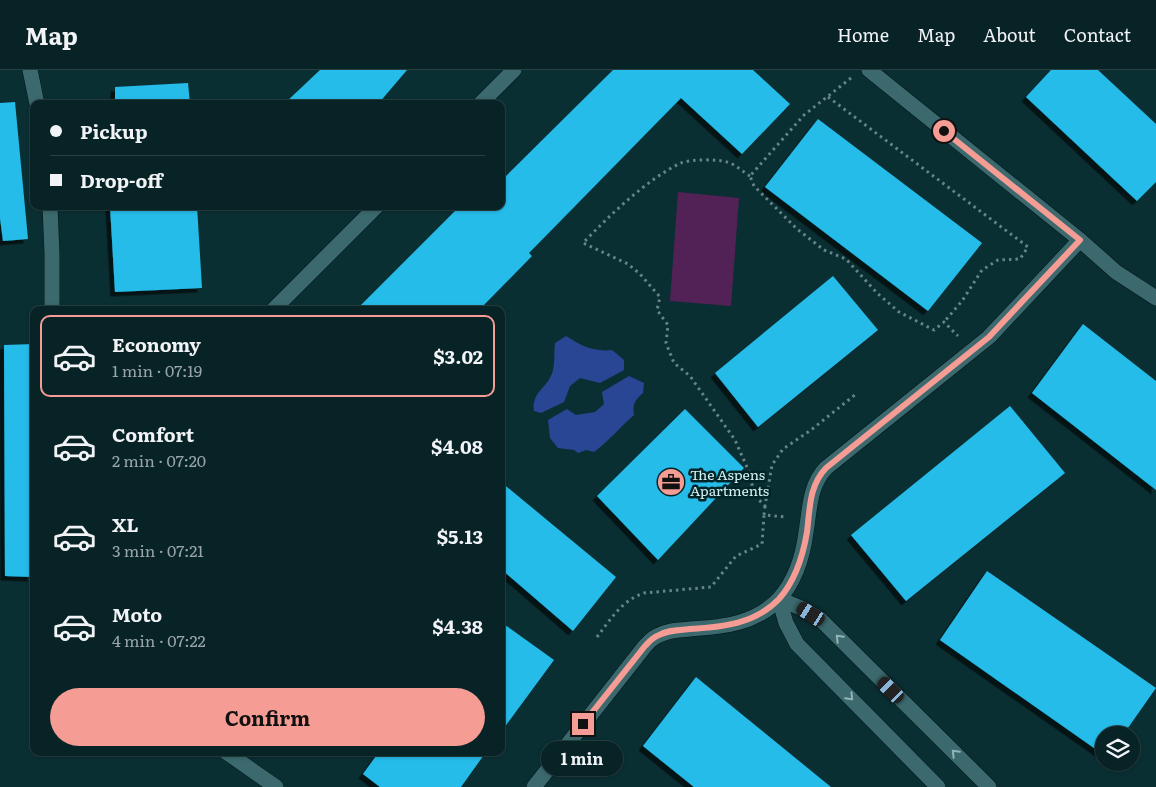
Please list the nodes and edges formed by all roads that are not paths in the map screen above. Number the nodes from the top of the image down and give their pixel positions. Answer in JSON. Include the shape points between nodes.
{"nodes":[{"id":1,"x":30,"y":70,"type":"edge"},
{"id":2,"x":514,"y":70,"type":"edge"},
{"id":3,"x":862,"y":73,"type":"edge"},
{"id":4,"x":36,"y":100,"type":"edge"},
{"id":5,"x":484,"y":100,"type":"edge"},
{"id":6,"x":50,"y":210,"type":"edge"},
{"id":7,"x":373,"y":210,"type":"edge"},
{"id":8,"x":1080,"y":240,"type":"junction"},
{"id":9,"x":1156,"y":298,"type":"edge"},
{"id":10,"x":52,"y":306,"type":"edge"},
{"id":11,"x":277,"y":306,"type":"edge"},
{"id":12,"x":779,"y":598,"type":"junction"},
{"id":13,"x":232,"y":756,"type":"edge"},
{"id":14,"x":276,"y":787,"type":"edge"},
{"id":15,"x":534,"y":787,"type":"edge"},
{"id":16,"x":938,"y":787,"type":"edge"},
{"id":17,"x":989,"y":787,"type":"edge"}],
"edges":[{"from":1,"to":4,"type":"lane"},
{"from":2,"to":5,"type":"lane"},
{"from":3,"to":8,"type":"lane"},
{"from":6,"to":10,"type":"lane"},
{"from":7,"to":11,"type":"lane"},
{"from":8,"to":9,"type":"lane","via":[[1116,272]]},
{"from":8,"to":12,"type":"lane","via":[[989,337],[818,476],[813,488],[802,555],[790,584]]},
{"from":12,"to":15,"type":"lane","via":[[764,612],[744,622],[669,631],[656,636]]},
{"from":12,"to":16,"type":"lane","one_way":true,"via":[[786,624],[797,644]]},
{"from":17,"to":12,"type":"lane","one_way":true,"via":[[821,620]]},
{"from":13,"to":14,"type":"lane"}]}
